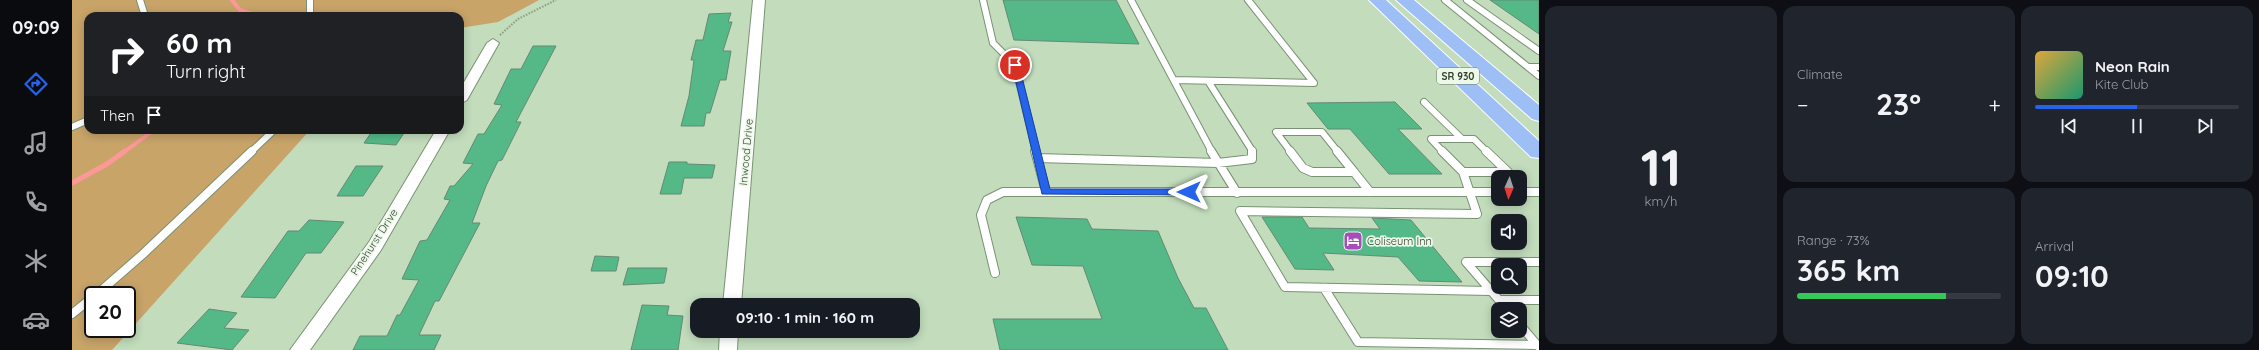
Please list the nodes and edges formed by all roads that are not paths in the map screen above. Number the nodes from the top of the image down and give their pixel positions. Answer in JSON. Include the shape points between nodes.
{"nodes":[{"id":1,"x":140,"y":0,"type":"edge"},
{"id":2,"x":310,"y":0,"type":"edge"},
{"id":3,"x":759,"y":0,"type":"edge"},
{"id":4,"x":983,"y":0,"type":"edge"},
{"id":5,"x":1131,"y":0,"type":"edge"},
{"id":6,"x":1248,"y":0,"type":"edge"},
{"id":7,"x":1377,"y":0,"type":"edge"},
{"id":8,"x":1404,"y":0,"type":"edge"},
{"id":9,"x":1444,"y":0,"type":"edge"},
{"id":10,"x":1467,"y":0,"type":"edge"},
{"id":11,"x":144,"y":12,"type":"edge"},
{"id":12,"x":310,"y":12,"type":"edge"},
{"id":13,"x":493,"y":43,"type":"road end"},
{"id":14,"x":1539,"y":52,"type":"edge"},
{"id":15,"x":1528,"y":67,"type":"junction"},
{"id":16,"x":1539,"y":67,"type":"edge"},
{"id":17,"x":1539,"y":76,"type":"edge"},
{"id":18,"x":1174,"y":80,"type":"junction"},
{"id":19,"x":1208,"y":81,"type":"junction"},
{"id":20,"x":464,"y":93,"type":"edge"},
{"id":21,"x":1424,"y":102,"type":"dead end"},
{"id":22,"x":1539,"y":115,"type":"edge"},
{"id":23,"x":84,"y":122,"type":"edge"},
{"id":24,"x":72,"y":127,"type":"edge"},
{"id":25,"x":270,"y":134,"type":"edge"},
{"id":26,"x":441,"y":134,"type":"edge"},
{"id":27,"x":1462,"y":139,"type":"junction"},
{"id":28,"x":1539,"y":152,"type":"edge"},
{"id":29,"x":1037,"y":158,"type":"junction"},
{"id":30,"x":1218,"y":163,"type":"junction"},
{"id":31,"x":1354,"y":172,"type":"junction"},
{"id":32,"x":1463,"y":172,"type":"junction"},
{"id":33,"x":1046,"y":192,"type":"junction"},
{"id":34,"x":1370,"y":192,"type":"junction"},
{"id":35,"x":1468,"y":192,"type":"junction"},
{"id":36,"x":1491,"y":192,"type":"edge"},
{"id":37,"x":1527,"y":192,"type":"edge"},
{"id":38,"x":1539,"y":192,"type":"edge"},
{"id":39,"x":1237,"y":193,"type":"junction"},
{"id":40,"x":1539,"y":262,"type":"edge"},
{"id":41,"x":995,"y":273,"type":"dead end"},
{"id":42,"x":106,"y":286,"type":"edge"},
{"id":43,"x":1324,"y":288,"type":"junction"},
{"id":44,"x":1490,"y":291,"type":"junction"},
{"id":45,"x":733,"y":298,"type":"edge"},
{"id":46,"x":1499,"y":300,"type":"joint"},
{"id":47,"x":1539,"y":300,"type":"edge"},
{"id":48,"x":84,"y":304,"type":"edge"},
{"id":49,"x":72,"y":314,"type":"edge"},
{"id":50,"x":1527,"y":333,"type":"edge"},
{"id":51,"x":729,"y":338,"type":"edge"},
{"id":52,"x":1538,"y":346,"type":"edge"},
{"id":53,"x":299,"y":350,"type":"edge"},
{"id":54,"x":728,"y":350,"type":"edge"}],
"edges":[{"from":1,"to":11,"type":"lane"},
{"from":2,"to":12,"type":"lane"},
{"from":3,"to":45,"type":"street","name":"Inwood Drive"},
{"from":4,"to":29,"type":"lane","via":[[993,43],[1015,65]]},
{"from":5,"to":18,"type":"lane"},
{"from":6,"to":19,"type":"lane","via":[[1314,83]]},
{"from":7,"to":28,"type":"highway","number":"SR 930"},
{"from":8,"to":22,"type":"highway","number":"SR 930"},
{"from":9,"to":15,"type":"lane"},
{"from":10,"to":14,"type":"lane"},
{"from":13,"to":20,"type":"street"},
{"from":15,"to":16,"type":"lane"},
{"from":15,"to":17,"type":"lane"},
{"from":18,"to":19,"type":"lane"},
{"from":18,"to":30,"type":"lane"},
{"from":19,"to":30,"type":"lane","via":[[1253,152],[1252,159]]},
{"from":21,"to":27,"type":"lane"},
{"from":23,"to":24,"type":"lane"},
{"from":25,"to":42,"type":"lane"},
{"from":26,"to":53,"type":"street","name":"Pinehurst Drive","via":[[375,246]]},
{"from":27,"to":32,"type":"lane","via":[[1431,139]]},
{"from":27,"to":32,"type":"lane","via":[[1474,139],[1508,172]]},
{"from":29,"to":30,"type":"lane"},
{"from":29,"to":33,"type":"lane"},
{"from":30,"to":39,"type":"lane"},
{"from":31,"to":31,"type":"lane","via":[[1322,132],[1276,132],[1303,168],[1312,172]]},
{"from":31,"to":34,"type":"lane"},
{"from":32,"to":35,"type":"lane"},
{"from":33,"to":39,"type":"lane"},
{"from":33,"to":41,"type":"lane","via":[[1003,192],[987,200],[981,215]]},
{"from":34,"to":35,"type":"lane"},
{"from":34,"to":39,"type":"lane"},
{"from":35,"to":36,"type":"lane"},
{"from":35,"to":43,"type":"lane","via":[[1477,214],[1240,211],[1285,287]]},
{"from":37,"to":38,"type":"lane"},
{"from":40,"to":44,"type":"lane","via":[[1466,262]]},
{"from":43,"to":44,"type":"lane"},
{"from":43,"to":52,"type":"lane","via":[[1358,342]]},
{"from":44,"to":46,"type":"lane"},
{"from":46,"to":47,"type":"lane"},
{"from":48,"to":49,"type":"lane"},
{"from":50,"to":52,"type":"lane"},
{"from":51,"to":54,"type":"street"}]}
